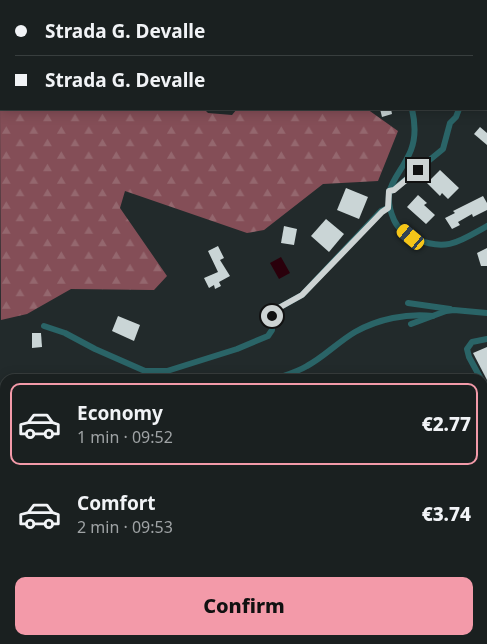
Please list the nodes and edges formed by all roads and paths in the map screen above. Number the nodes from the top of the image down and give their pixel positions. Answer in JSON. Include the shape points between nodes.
{"nodes":[{"id":1,"x":412,"y":110,"type":"edge"},
{"id":2,"x":458,"y":110,"type":"edge"},
{"id":3,"x":389,"y":191,"type":"junction"},
{"id":4,"x":388,"y":208,"type":"junction"},
{"id":5,"x":487,"y":226,"type":"edge"},
{"id":6,"x":408,"y":303,"type":"dead end"},
{"id":7,"x":454,"y":310,"type":"junction"},
{"id":8,"x":487,"y":313,"type":"edge"},
{"id":9,"x":433,"y":316,"type":"junction"},
{"id":10,"x":411,"y":324,"type":"dead end"},
{"id":11,"x":44,"y":326,"type":"dead end"},
{"id":12,"x":487,"y":339,"type":"edge"},
{"id":13,"x":292,"y":374,"type":"edge"},
{"id":14,"x":479,"y":374,"type":"edge"}],
"edges":[{"from":1,"to":3,"type":"street","via":[[415,134],[411,150]]},
{"from":2,"to":3,"type":"street","via":[[450,123],[443,149]]},
{"from":3,"to":4,"type":"street"},
{"from":4,"to":5,"type":"street","via":[[397,226],[425,243],[443,246]]},
{"from":4,"to":11,"type":"street","via":[[302,295],[275,310],[268,336],[237,349],[167,370],[146,371]]},
{"from":6,"to":7,"type":"street"},
{"from":7,"to":8,"type":"street"},
{"from":7,"to":9,"type":"street"},
{"from":9,"to":10,"type":"street"},
{"from":9,"to":13,"type":"street","via":[[398,316],[376,323],[356,332]]},
{"from":12,"to":14,"type":"street","via":[[472,342],[467,349]]}]}
